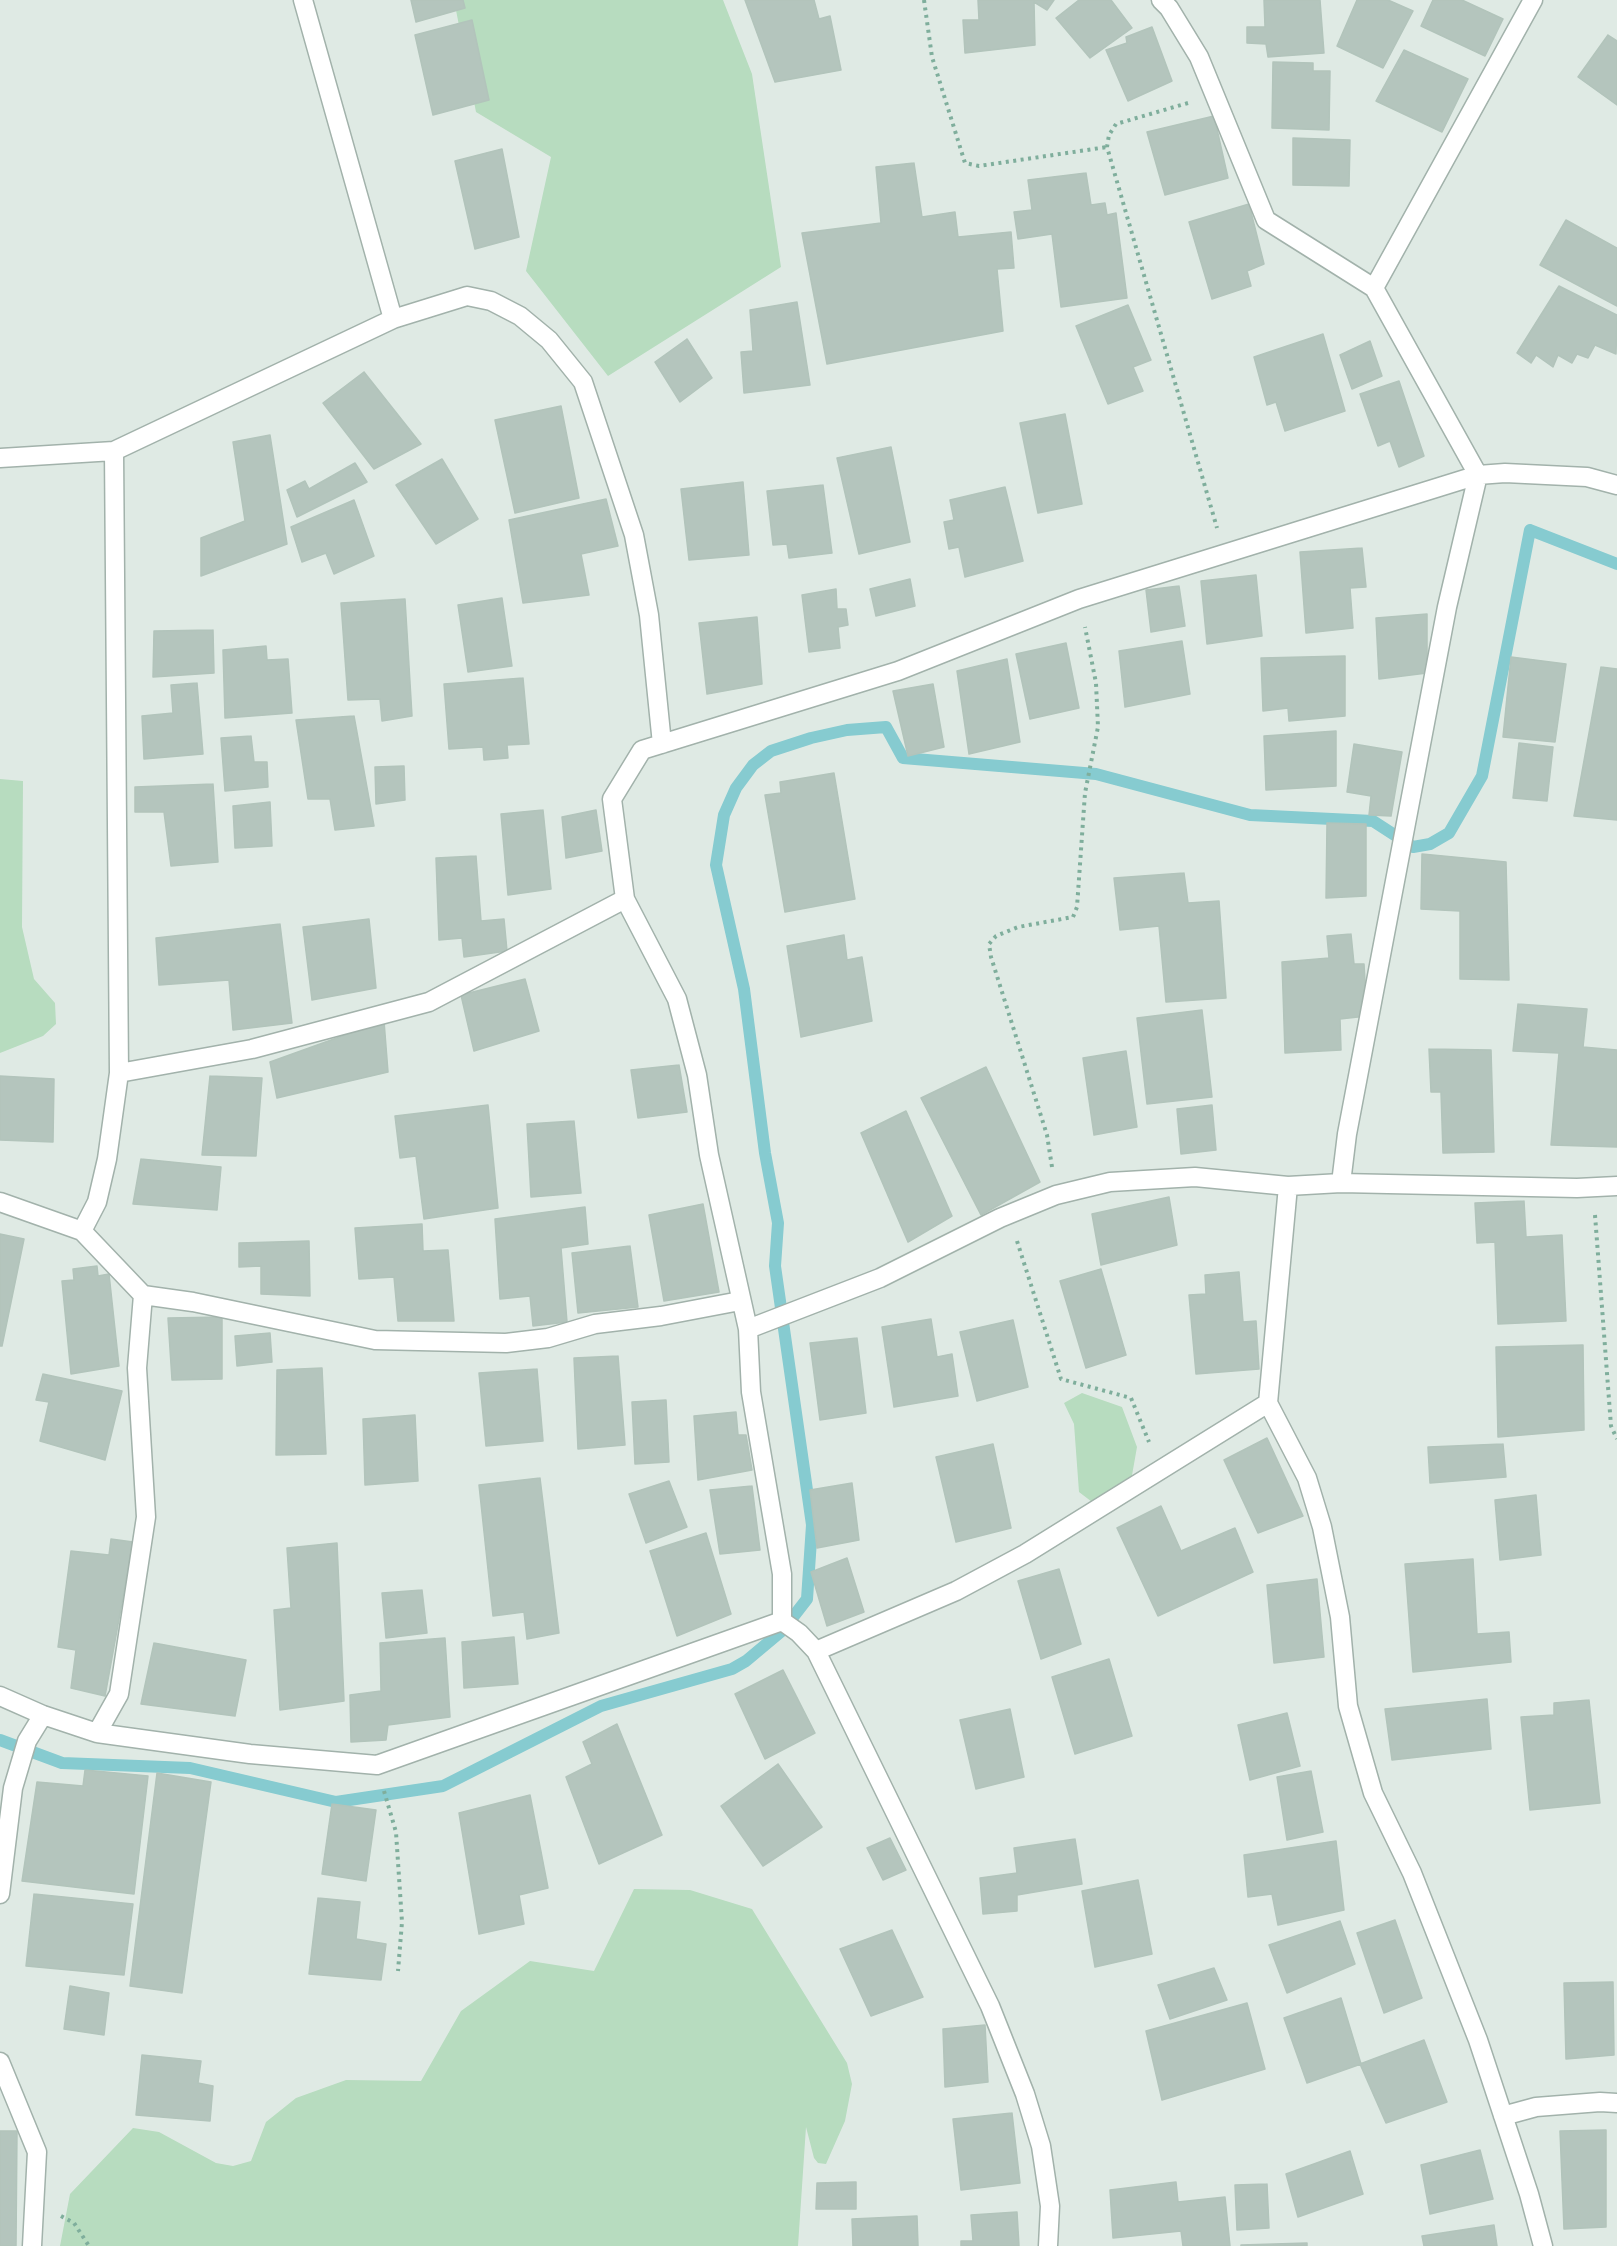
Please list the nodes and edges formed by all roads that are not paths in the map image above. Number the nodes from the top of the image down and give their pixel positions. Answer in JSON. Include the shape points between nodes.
{"nodes":[{"id":1,"x":303,"y":0,"type":"edge"},
{"id":2,"x":1161,"y":0,"type":"edge"},
{"id":3,"x":1533,"y":0,"type":"edge"},
{"id":4,"x":1374,"y":288,"type":"junction"},
{"id":5,"x":393,"y":319,"type":"junction"},
{"id":6,"x":114,"y":451,"type":"junction"},
{"id":7,"x":0,"y":458,"type":"edge"},
{"id":8,"x":1478,"y":475,"type":"junction"},
{"id":9,"x":1617,"y":486,"type":"edge"},
{"id":10,"x":662,"y":744,"type":"junction"},
{"id":11,"x":625,"y":899,"type":"junction"},
{"id":12,"x":119,"y":1073,"type":"junction"},
{"id":13,"x":1341,"y":1183,"type":"junction"},
{"id":14,"x":1288,"y":1186,"type":"junction"},
{"id":15,"x":1617,"y":1186,"type":"edge"},
{"id":16,"x":0,"y":1202,"type":"edge"},
{"id":17,"x":82,"y":1231,"type":"junction"},
{"id":18,"x":142,"y":1295,"type":"junction"},
{"id":19,"x":740,"y":1301,"type":"junction"},
{"id":20,"x":748,"y":1329,"type":"junction"},
{"id":21,"x":1269,"y":1403,"type":"junction"},
{"id":22,"x":787,"y":1625,"type":"junction"},
{"id":23,"x":816,"y":1652,"type":"junction"},
{"id":24,"x":0,"y":1696,"type":"edge"},
{"id":25,"x":43,"y":1715,"type":"junction"},
{"id":26,"x":97,"y":1732,"type":"junction"},
{"id":27,"x":0,"y":1894,"type":"edge"},
{"id":28,"x":0,"y":2062,"type":"edge"},
{"id":29,"x":1617,"y":2103,"type":"edge"},
{"id":30,"x":1503,"y":2116,"type":"junction"},
{"id":31,"x":32,"y":2246,"type":"edge"},
{"id":32,"x":1048,"y":2246,"type":"edge"},
{"id":33,"x":1543,"y":2246,"type":"edge"}],
"edges":[{"from":1,"to":5,"type":"street"},
{"from":2,"to":4,"type":"street","via":[[1199,57],[1266,220]]},
{"from":3,"to":4,"type":"street"},
{"from":4,"to":8,"type":"street"},
{"from":5,"to":6,"type":"street"},
{"from":5,"to":10,"type":"street","via":[[467,296],[491,301],[520,316],[549,340],[583,382],[634,535],[649,615]]},
{"from":6,"to":7,"type":"street"},
{"from":6,"to":12,"type":"street"},
{"from":8,"to":9,"type":"street","via":[[1587,477]]},
{"from":8,"to":10,"type":"street","via":[[1079,599],[898,671]]},
{"from":8,"to":13,"type":"street","via":[[1447,607]]},
{"from":10,"to":11,"type":"street","via":[[642,750],[612,799]]},
{"from":11,"to":12,"type":"street","via":[[429,1002],[252,1049]]},
{"from":11,"to":19,"type":"street","via":[[677,999],[697,1075],[709,1155]]},
{"from":12,"to":17,"type":"street","via":[[97,1203]]},
{"from":13,"to":14,"type":"street"},
{"from":13,"to":15,"type":"street"},
{"from":14,"to":20,"type":"street","via":[[1195,1177],[1110,1182],[1056,1195],[880,1278]]},
{"from":14,"to":21,"type":"street"},
{"from":16,"to":17,"type":"street"},
{"from":17,"to":18,"type":"street"},
{"from":18,"to":19,"type":"street","via":[[375,1340],[506,1342],[548,1338],[595,1324]]},
{"from":18,"to":26,"type":"street","via":[[137,1387],[146,1516],[119,1694]]},
{"from":19,"to":20,"type":"street"},
{"from":20,"to":22,"type":"street","via":[[751,1392]]},
{"from":21,"to":23,"type":"street","via":[[1025,1554],[956,1592]]},
{"from":21,"to":30,"type":"street","via":[[1307,1478],[1322,1527],[1340,1617],[1348,1706],[1373,1793],[1412,1873],[1478,2040]]},
{"from":22,"to":23,"type":"street"},
{"from":22,"to":26,"type":"street","via":[[377,1765],[250,1754]]},
{"from":23,"to":32,"type":"street","via":[[972,1967],[1025,2094],[1041,2146],[1049,2196]]},
{"from":24,"to":25,"type":"street"},
{"from":25,"to":26,"type":"street"},
{"from":25,"to":27,"type":"street","via":[[27,1741],[13,1788]]},
{"from":28,"to":31,"type":"street","via":[[37,2152]]},
{"from":29,"to":30,"type":"street","via":[[1536,2107]]},
{"from":30,"to":33,"type":"street"}]}
